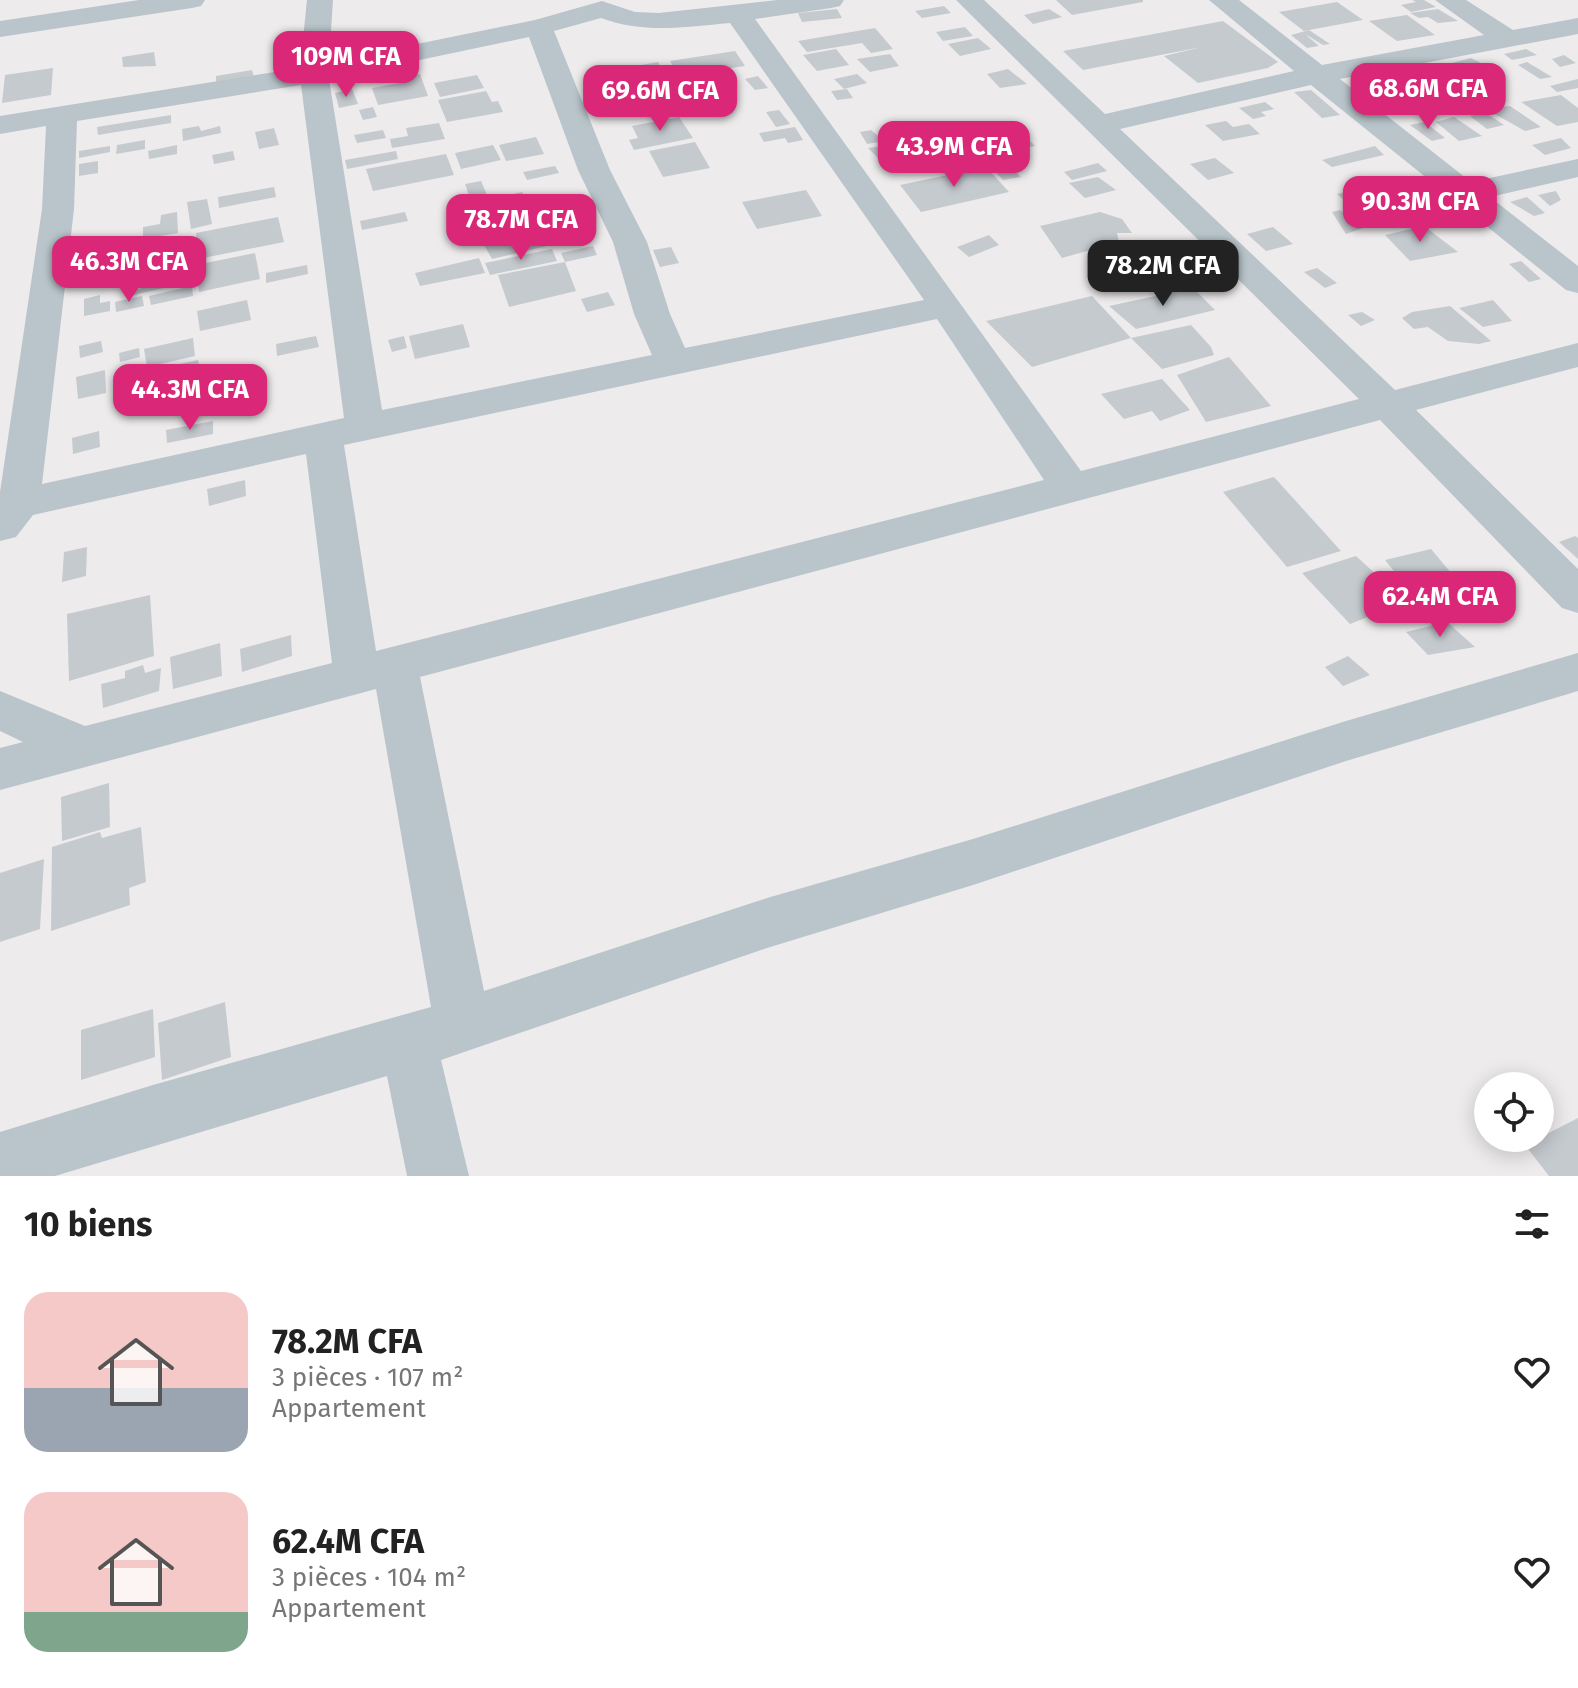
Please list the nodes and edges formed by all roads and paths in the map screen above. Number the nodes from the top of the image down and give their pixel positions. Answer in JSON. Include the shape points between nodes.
{"nodes":[{"id":1,"x":192,"y":0,"type":"edge"},
{"id":2,"x":320,"y":0,"type":"edge"},
{"id":3,"x":831,"y":0,"type":"edge"},
{"id":4,"x":969,"y":0,"type":"edge"},
{"id":5,"x":1222,"y":0,"type":"edge"},
{"id":6,"x":1448,"y":0,"type":"edge"},
{"id":7,"x":596,"y":5,"type":"edge"},
{"id":8,"x":737,"y":14,"type":"junction"},
{"id":9,"x":631,"y":20,"type":"junction"},
{"id":10,"x":1578,"y":26,"type":"edge"},
{"id":11,"x":539,"y":27,"type":"junction"},
{"id":12,"x":0,"y":29,"type":"edge"},
{"id":13,"x":1508,"y":39,"type":"junction"},
{"id":14,"x":571,"y":51,"type":"junction"},
{"id":15,"x":314,"y":74,"type":"junction"},
{"id":16,"x":1316,"y":75,"type":"junction"},
{"id":17,"x":62,"y":115,"type":"junction"},
{"id":18,"x":0,"y":125,"type":"edge"},
{"id":19,"x":1097,"y":125,"type":"junction"},
{"id":20,"x":1578,"y":168,"type":"edge"},
{"id":21,"x":1465,"y":193,"type":"junction"},
{"id":22,"x":1578,"y":283,"type":"edge"},
{"id":23,"x":946,"y":306,"type":"junction"},
{"id":24,"x":1578,"y":355,"type":"edge"},
{"id":25,"x":673,"y":362,"type":"junction"},
{"id":26,"x":1388,"y":405,"type":"junction"},
{"id":27,"x":365,"y":427,"type":"junction"},
{"id":28,"x":323,"y":436,"type":"junction"},
{"id":29,"x":1071,"y":488,"type":"junction"},
{"id":30,"x":6,"y":513,"type":"edge"},
{"id":31,"x":1578,"y":596,"type":"edge"},
{"id":32,"x":376,"y":671,"type":"junction"},
{"id":33,"x":1578,"y":672,"type":"edge"},
{"id":34,"x":0,"y":710,"type":"edge"},
{"id":35,"x":83,"y":747,"type":"junction"},
{"id":36,"x":0,"y":769,"type":"edge"},
{"id":37,"x":463,"y":1026,"type":"junction"},
{"id":38,"x":408,"y":1041,"type":"junction"},
{"id":39,"x":0,"y":1163,"type":"edge"},
{"id":40,"x":438,"y":1176,"type":"edge"}],
"edges":[{"from":1,"to":12,"type":"street"},
{"from":2,"to":15,"type":"street"},
{"from":3,"to":8,"type":"street"},
{"from":4,"to":19,"type":"street"},
{"from":5,"to":16,"type":"street"},
{"from":6,"to":13,"type":"street"},
{"from":7,"to":9,"type":"street"},
{"from":7,"to":11,"type":"street"},
{"from":8,"to":9,"type":"street"},
{"from":8,"to":23,"type":"street"},
{"from":9,"to":14,"type":"street"},
{"from":10,"to":13,"type":"street"},
{"from":11,"to":14,"type":"street"},
{"from":11,"to":15,"type":"street"},
{"from":13,"to":16,"type":"street"},
{"from":14,"to":25,"type":"street","via":[[594,170],[630,242]]},
{"from":15,"to":17,"type":"street"},
{"from":15,"to":27,"type":"street"},
{"from":16,"to":19,"type":"street"},
{"from":16,"to":21,"type":"street"},
{"from":17,"to":18,"type":"street"},
{"from":17,"to":30,"type":"street","via":[[58,209]]},
{"from":19,"to":26,"type":"street"},
{"from":20,"to":21,"type":"street"},
{"from":21,"to":22,"type":"street"},
{"from":23,"to":25,"type":"street"},
{"from":23,"to":29,"type":"street"},
{"from":24,"to":26,"type":"street"},
{"from":25,"to":27,"type":"street"},
{"from":26,"to":29,"type":"street"},
{"from":26,"to":31,"type":"street"},
{"from":27,"to":28,"type":"street"},
{"from":28,"to":30,"type":"street"},
{"from":28,"to":32,"type":"street"},
{"from":29,"to":32,"type":"street"},
{"from":32,"to":35,"type":"street"},
{"from":32,"to":37,"type":"street"},
{"from":33,"to":37,"type":"street","via":[[767,923]]},
{"from":34,"to":35,"type":"street"},
{"from":35,"to":36,"type":"street"},
{"from":37,"to":38,"type":"street"},
{"from":38,"to":39,"type":"street"},
{"from":38,"to":40,"type":"street"}]}
